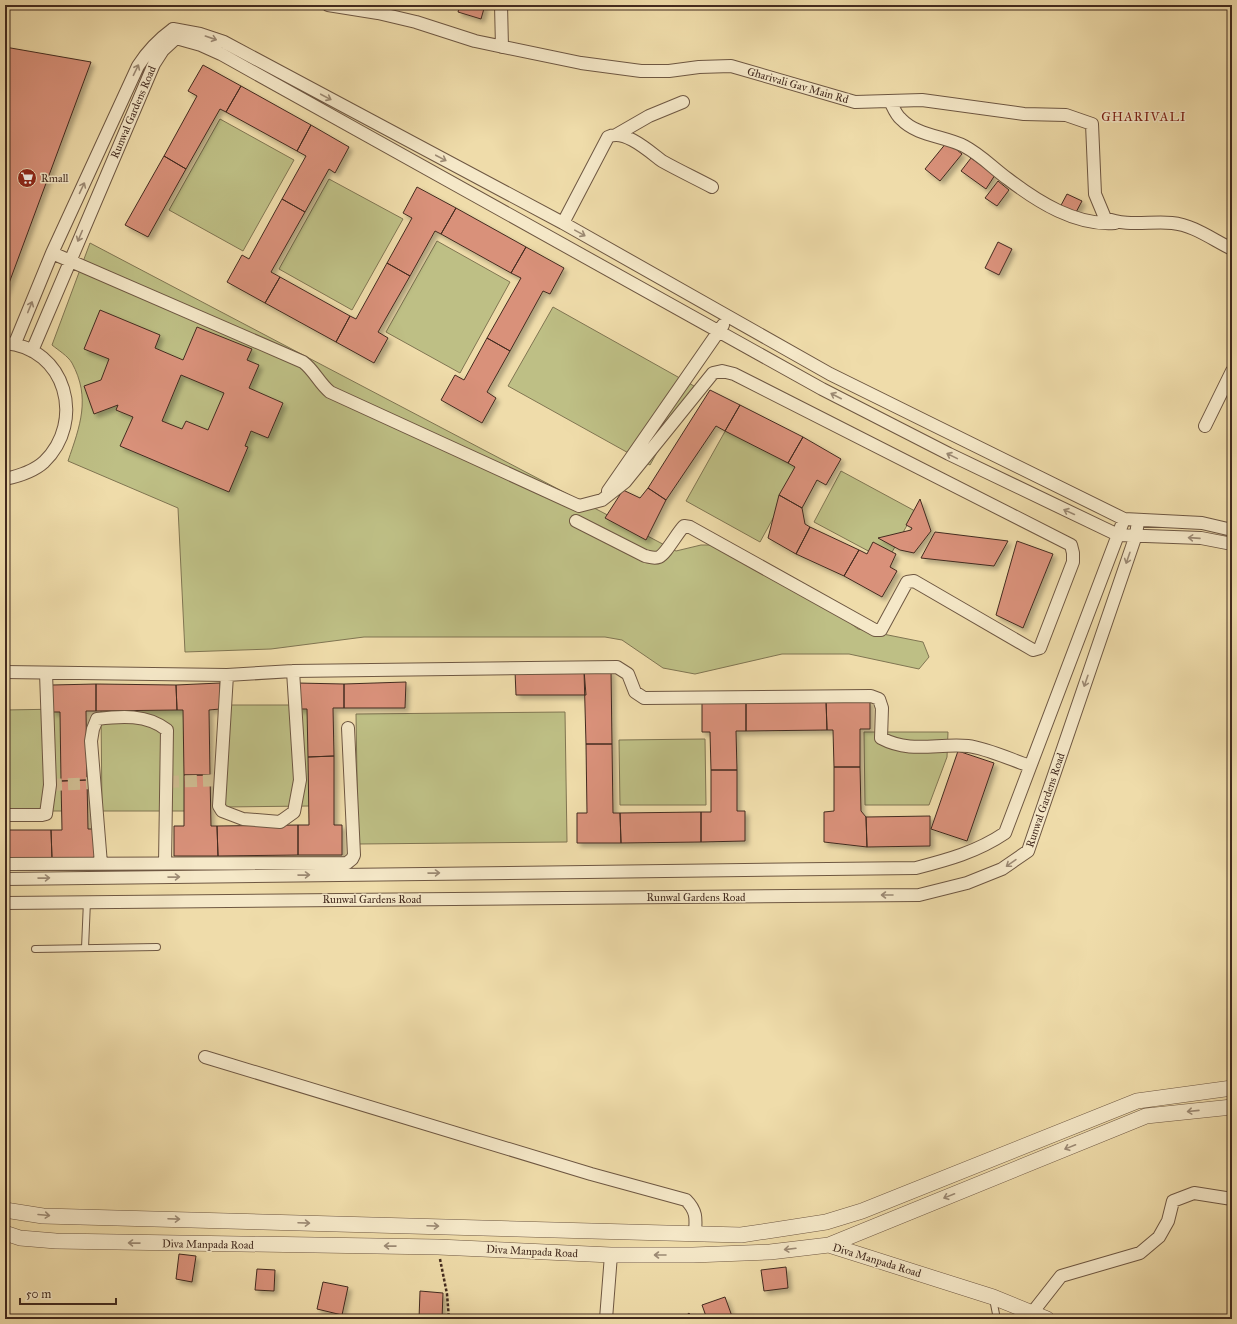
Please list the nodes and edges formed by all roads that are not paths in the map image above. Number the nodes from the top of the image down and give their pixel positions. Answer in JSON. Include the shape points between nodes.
{"nodes":[{"id":1,"x":328,"y":5,"type":"edge"},
{"id":2,"x":501,"y":5,"type":"edge"},
{"id":3,"x":174,"y":34,"type":"junction"},
{"id":4,"x":502,"y":47,"type":"junction"},
{"id":5,"x":890,"y":101,"type":"junction"},
{"id":6,"x":683,"y":102,"type":"dead end"},
{"id":7,"x":616,"y":135,"type":"junction"},
{"id":8,"x":712,"y":187,"type":"dead end"},
{"id":9,"x":563,"y":223,"type":"junction"},
{"id":10,"x":1118,"y":223,"type":"junction"},
{"id":11,"x":1232,"y":249,"type":"edge"},
{"id":12,"x":52,"y":253,"type":"junction"},
{"id":13,"x":70,"y":261,"type":"junction"},
{"id":14,"x":728,"y":316,"type":"junction"},
{"id":15,"x":719,"y":331,"type":"junction"},
{"id":16,"x":10,"y":343,"type":"edge"},
{"id":17,"x":32,"y":350,"type":"junction"},
{"id":18,"x":1232,"y":371,"type":"edge"},
{"id":19,"x":1205,"y":426,"type":"dead end"},
{"id":20,"x":5,"y":479,"type":"edge"},
{"id":21,"x":602,"y":500,"type":"junction"},
{"id":22,"x":1124,"y":519,"type":"junction"},
{"id":23,"x":1138,"y":520,"type":"junction"},
{"id":24,"x":576,"y":521,"type":"dead end"},
{"id":25,"x":1232,"y":530,"type":"edge"},
{"id":26,"x":1118,"y":535,"type":"junction"},
{"id":27,"x":1136,"y":535,"type":"junction"},
{"id":28,"x":1232,"y":544,"type":"edge"},
{"id":29,"x":293,"y":671,"type":"junction"},
{"id":30,"x":5,"y":672,"type":"edge"},
{"id":31,"x":46,"y":673,"type":"junction"},
{"id":32,"x":227,"y":675,"type":"junction"},
{"id":33,"x":348,"y":728,"type":"dead end"},
{"id":34,"x":1030,"y":766,"type":"junction"},
{"id":35,"x":5,"y":815,"type":"edge"},
{"id":36,"x":5,"y":864,"type":"edge"},
{"id":37,"x":101,"y":864,"type":"junction"},
{"id":38,"x":165,"y":864,"type":"junction"},
{"id":39,"x":5,"y":879,"type":"edge"},
{"id":40,"x":87,"y":901,"type":"junction"},
{"id":41,"x":5,"y":903,"type":"edge"},
{"id":42,"x":157,"y":947,"type":"dead end"},
{"id":43,"x":85,"y":948,"type":"junction"},
{"id":44,"x":35,"y":949,"type":"dead end"},
{"id":45,"x":205,"y":1058,"type":"dead end"},
{"id":46,"x":1232,"y":1088,"type":"edge"},
{"id":47,"x":1232,"y":1107,"type":"edge"},
{"id":48,"x":1232,"y":1199,"type":"edge"},
{"id":49,"x":5,"y":1210,"type":"edge"},
{"id":50,"x":822,"y":1223,"type":"junction"},
{"id":51,"x":5,"y":1233,"type":"edge"},
{"id":52,"x":695,"y":1233,"type":"junction"},
{"id":53,"x":829,"y":1245,"type":"junction"},
{"id":54,"x":611,"y":1255,"type":"junction"},
{"id":55,"x":993,"y":1297,"type":"junction"},
{"id":56,"x":1032,"y":1313,"type":"junction"},
{"id":57,"x":606,"y":1319,"type":"edge"},
{"id":58,"x":997,"y":1319,"type":"edge"},
{"id":59,"x":1047,"y":1319,"type":"edge"}],
"edges":[{"from":1,"to":4,"type":"street","name":"Gharivali Gav Main Rd","via":[[416,22]]},
{"from":2,"to":4,"type":"street"},
{"from":3,"to":9,"type":"street","one_way":true,"via":[[200,34],[224,42]]},
{"from":12,"to":3,"type":"street","name":"Runwal Gardens Road","one_way":true,"via":[[138,66],[158,40]]},
{"from":3,"to":13,"type":"street","name":"Runwal Gardens Road","one_way":true,"via":[[154,64]]},
{"from":3,"to":15,"type":"street","via":[[221,54]]},
{"from":4,"to":5,"type":"street","name":"Gharivali Gav Main Rd","via":[[581,63],[641,71],[731,66],[855,102]]},
{"from":5,"to":10,"type":"street","via":[[900,119],[913,129],[964,146],[1030,195],[1060,212],[1100,224]]},
{"from":5,"to":10,"type":"street","name":"Gharivali Gav Main Rd","via":[[922,100],[1024,114],[1066,115],[1092,124],[1095,194],[1105,218]]},
{"from":6,"to":7,"type":"street","via":[[650,116]]},
{"from":7,"to":8,"type":"street","via":[[639,144],[662,160]]},
{"from":7,"to":9,"type":"street","via":[[608,137]]},
{"from":9,"to":14,"type":"street","one_way":true},
{"from":10,"to":11,"type":"street","via":[[1173,223],[1193,228]]},
{"from":12,"to":13,"type":"street"},
{"from":16,"to":12,"type":"street","name":"Runwal Gardens Road","one_way":true},
{"from":13,"to":17,"type":"street","name":"Runwal Gardens Road"},
{"from":13,"to":21,"type":"street","via":[[303,362],[311,368],[321,385],[330,392],[572,503],[580,506]]},
{"from":14,"to":15,"type":"street"},
{"from":14,"to":22,"type":"street","via":[[830,374]]},
{"from":15,"to":21,"type":"street"},
{"from":26,"to":15,"type":"street","one_way":true,"via":[[942,451],[822,389]]},
{"from":16,"to":17,"type":"street","name":"Runwal Gardens Road"},
{"from":17,"to":20,"type":"street","name":"Runwal Gardens Road","via":[[50,364],[61,383],[67,404],[66,426],[57,446],[43,463],[24,475]]},
{"from":18,"to":19,"type":"street"},
{"from":21,"to":24,"type":"street","via":[[625,482],[713,373],[722,371],[734,374],[1071,545],[1074,552],[1073,562],[1040,648],[1033,650],[914,581],[907,582],[881,630],[875,630],[690,526],[684,526],[660,556],[655,558],[645,556]]},
{"from":22,"to":23,"type":"street"},
{"from":22,"to":26,"type":"street"},
{"from":23,"to":25,"type":"street","via":[[1202,523]]},
{"from":23,"to":27,"type":"street","name":"Runwal Gardens Road"},
{"from":26,"to":27,"type":"street"},
{"from":26,"to":34,"type":"street"},
{"from":28,"to":27,"type":"street","one_way":true,"via":[[1201,538]]},
{"from":27,"to":40,"type":"street","name":"Runwal Gardens Road","one_way":true,"via":[[1028,851],[1002,869],[967,883],[919,895]]},
{"from":29,"to":32,"type":"street"},
{"from":29,"to":32,"type":"street","via":[[300,780],[294,812],[280,822],[243,818],[222,811],[219,806]]},
{"from":29,"to":34,"type":"street","via":[[617,667],[628,674],[635,692],[644,698],[871,696],[879,699],[881,738],[893,744],[919,748],[970,746]]},
{"from":30,"to":31,"type":"street"},
{"from":31,"to":32,"type":"street"},
{"from":31,"to":35,"type":"street","via":[[50,785],[46,814]]},
{"from":33,"to":38,"type":"street","via":[[354,855],[347,863]]},
{"from":39,"to":34,"type":"street","one_way":true,"via":[[916,868],[958,857],[988,844],[1004,833]]},
{"from":36,"to":37,"type":"street"},
{"from":37,"to":38,"type":"street"},
{"from":37,"to":38,"type":"street","via":[[91,741],[97,719],[117,716],[146,719],[167,730]]},
{"from":40,"to":41,"type":"street","name":"Runwal Gardens Road"},
{"from":40,"to":43,"type":"lane"},
{"from":42,"to":43,"type":"lane"},
{"from":43,"to":44,"type":"lane"},
{"from":45,"to":52,"type":"street","via":[[686,1200],[693,1207],[696,1218]]},
{"from":46,"to":50,"type":"street","via":[[1137,1101],[862,1211]]},
{"from":47,"to":53,"type":"street","one_way":true,"via":[[1146,1116]]},
{"from":48,"to":56,"type":"street","via":[[1194,1193],[1173,1201],[1168,1221],[1159,1238],[1140,1253],[1061,1276]]},
{"from":49,"to":52,"type":"street","one_way":true,"via":[[43,1216]]},
{"from":50,"to":52,"type":"street","via":[[741,1235]]},
{"from":50,"to":53,"type":"street"},
{"from":54,"to":51,"type":"street","name":"Diva Manpada Road","one_way":true,"via":[[438,1247],[56,1242],[20,1238]]},
{"from":53,"to":54,"type":"street","name":"Diva Manpada Road","one_way":true,"via":[[770,1252]]},
{"from":53,"to":55,"type":"street","name":"Diva Manpada Road"},
{"from":54,"to":57,"type":"street"},
{"from":55,"to":56,"type":"street","name":"Diva Manpada Road"},
{"from":55,"to":58,"type":"lane"},
{"from":56,"to":59,"type":"street","name":"Diva Manpada Road"}]}
